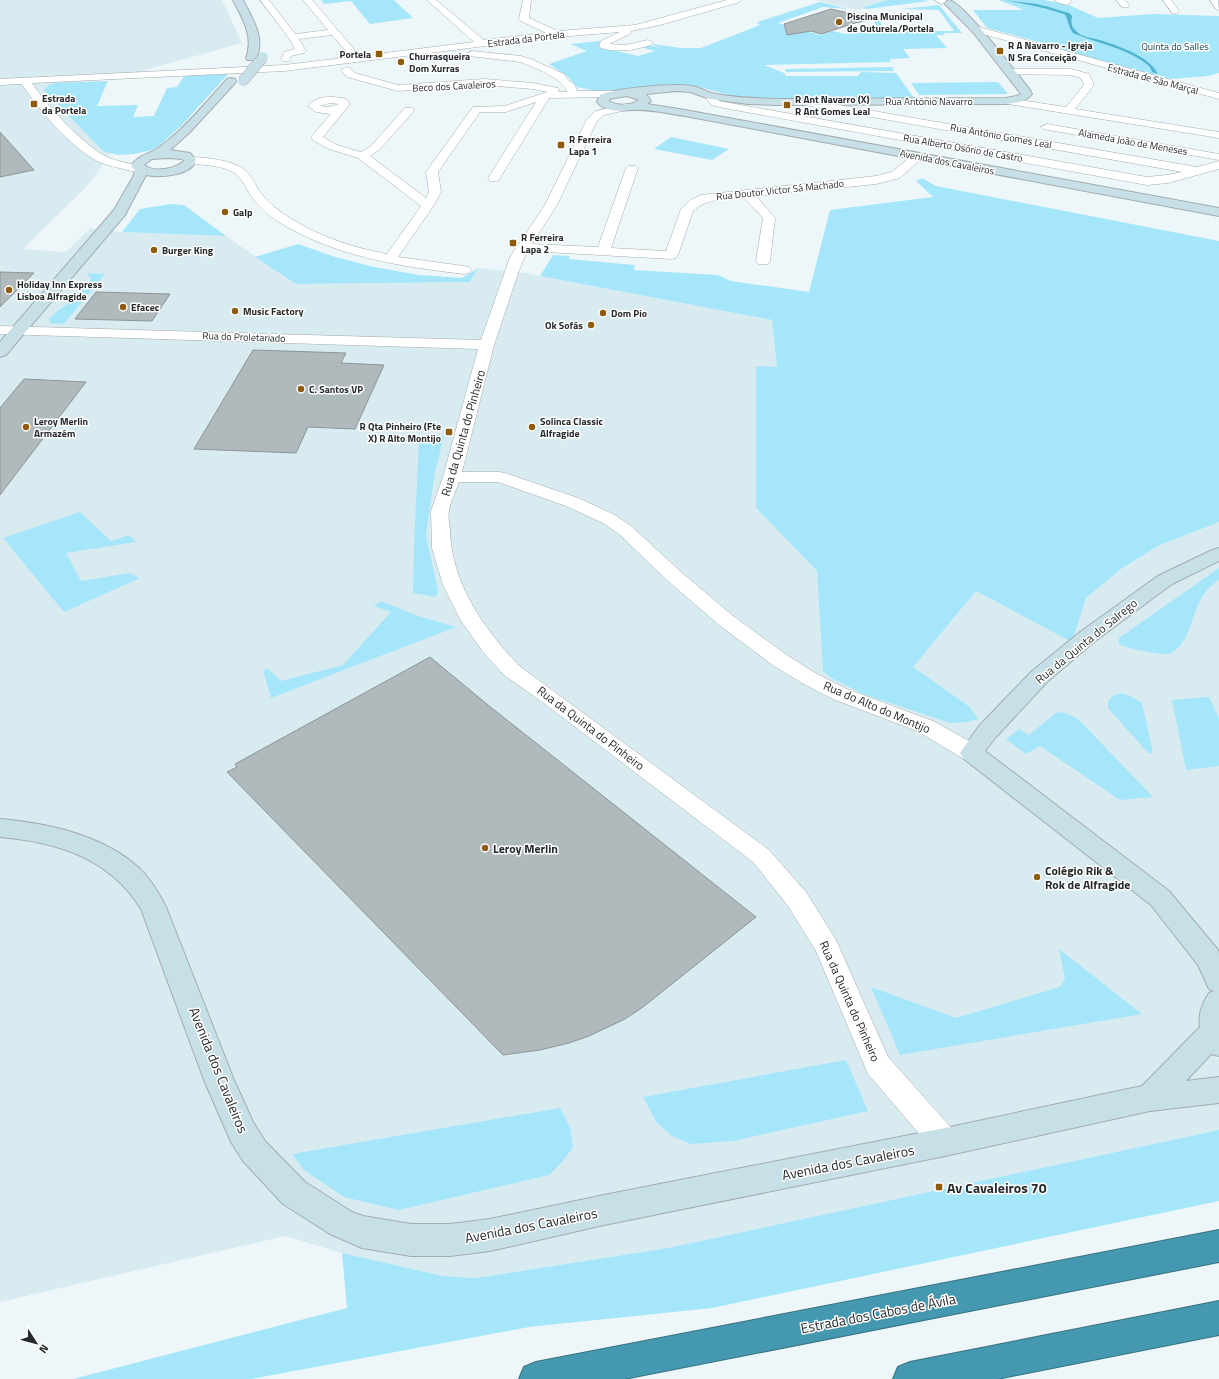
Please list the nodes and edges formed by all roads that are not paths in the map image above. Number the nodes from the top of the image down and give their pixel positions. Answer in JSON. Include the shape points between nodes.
{"nodes":[{"id":1,"x":238,"y":0,"type":"edge"},
{"id":2,"x":249,"y":0,"type":"edge"},
{"id":3,"x":264,"y":0,"type":"edge"},
{"id":4,"x":307,"y":0,"type":"edge"},
{"id":5,"x":431,"y":0,"type":"edge"},
{"id":6,"x":527,"y":0,"type":"edge"},
{"id":7,"x":737,"y":0,"type":"edge"},
{"id":8,"x":1167,"y":0,"type":"edge"},
{"id":9,"x":1214,"y":0,"type":"edge"},
{"id":10,"x":950,"y":3,"type":"edge"},
{"id":11,"x":1219,"y":6,"type":"edge"},
{"id":12,"x":1175,"y":11,"type":"dead end"},
{"id":13,"x":259,"y":21,"type":"dead end"},
{"id":14,"x":635,"y":28,"type":"junction"},
{"id":15,"x":974,"y":29,"type":"junction"},
{"id":16,"x":334,"y":32,"type":"junction"},
{"id":17,"x":558,"y":34,"type":"junction"},
{"id":18,"x":294,"y":37,"type":"junction"},
{"id":19,"x":482,"y":44,"type":"junction"},
{"id":20,"x":648,"y":44,"type":"dead end"},
{"id":21,"x":265,"y":47,"type":"dead end"},
{"id":22,"x":458,"y":50,"type":"junction"},
{"id":23,"x":358,"y":59,"type":"junction"},
{"id":24,"x":203,"y":64,"type":"dead end"},
{"id":25,"x":285,"y":64,"type":"junction"},
{"id":26,"x":346,"y":70,"type":"junction"},
{"id":27,"x":1010,"y":72,"type":"junction"},
{"id":28,"x":198,"y":73,"type":"junction"},
{"id":29,"x":0,"y":82,"type":"edge"},
{"id":30,"x":26,"y":82,"type":"junction"},
{"id":31,"x":570,"y":94,"type":"junction"},
{"id":32,"x":613,"y":94,"type":"junction"},
{"id":33,"x":546,"y":95,"type":"junction"},
{"id":34,"x":586,"y":95,"type":"junction"},
{"id":35,"x":646,"y":96,"type":"junction"},
{"id":36,"x":710,"y":96,"type":"junction"},
{"id":37,"x":1219,"y":96,"type":"edge"},
{"id":38,"x":881,"y":101,"type":"junction"},
{"id":39,"x":1006,"y":101,"type":"junction"},
{"id":40,"x":804,"y":102,"type":"junction"},
{"id":41,"x":602,"y":106,"type":"junction"},
{"id":42,"x":342,"y":107,"type":"dead end"},
{"id":43,"x":630,"y":107,"type":"junction"},
{"id":44,"x":409,"y":110,"type":"dead end"},
{"id":45,"x":1069,"y":110,"type":"junction"},
{"id":46,"x":674,"y":112,"type":"junction"},
{"id":47,"x":884,"y":115,"type":"junction"},
{"id":48,"x":1047,"y":127,"type":"dead end"},
{"id":49,"x":201,"y":130,"type":"dead end"},
{"id":50,"x":1219,"y":135,"type":"edge"},
{"id":51,"x":94,"y":154,"type":"junction"},
{"id":52,"x":188,"y":154,"type":"junction"},
{"id":53,"x":152,"y":156,"type":"junction"},
{"id":54,"x":362,"y":156,"type":"junction"},
{"id":55,"x":918,"y":156,"type":"junction"},
{"id":56,"x":1219,"y":157,"type":"edge"},
{"id":57,"x":1219,"y":165,"type":"edge"},
{"id":58,"x":223,"y":166,"type":"junction"},
{"id":59,"x":632,"y":168,"type":"dead end"},
{"id":60,"x":140,"y":169,"type":"junction"},
{"id":61,"x":177,"y":170,"type":"junction"},
{"id":62,"x":1198,"y":170,"type":"junction"},
{"id":63,"x":494,"y":178,"type":"dead end"},
{"id":64,"x":747,"y":193,"type":"junction"},
{"id":65,"x":428,"y":205,"type":"junction"},
{"id":66,"x":120,"y":212,"type":"junction"},
{"id":67,"x":1219,"y":212,"type":"edge"},
{"id":68,"x":524,"y":247,"type":"junction"},
{"id":69,"x":603,"y":252,"type":"junction"},
{"id":70,"x":390,"y":259,"type":"junction"},
{"id":71,"x":762,"y":261,"type":"dead end"},
{"id":72,"x":464,"y":270,"type":"dead end"},
{"id":73,"x":0,"y":330,"type":"edge"},
{"id":74,"x":19,"y":330,"type":"junction"},
{"id":75,"x":487,"y":345,"type":"junction"},
{"id":76,"x":0,"y":352,"type":"edge"},
{"id":77,"x":452,"y":477,"type":"junction"},
{"id":78,"x":1219,"y":554,"type":"edge"},
{"id":79,"x":972,"y":753,"type":"junction"},
{"id":80,"x":0,"y":828,"type":"edge"},
{"id":81,"x":1219,"y":981,"type":"edge"},
{"id":82,"x":1219,"y":1001,"type":"edge"},
{"id":83,"x":1216,"y":1038,"type":"edge"},
{"id":84,"x":1219,"y":1090,"type":"edge"},
{"id":85,"x":1150,"y":1098,"type":"junction"},
{"id":86,"x":945,"y":1142,"type":"junction"},
{"id":87,"x":1219,"y":1246,"type":"edge"},
{"id":88,"x":1219,"y":1318,"type":"edge"},
{"id":89,"x":536,"y":1379,"type":"edge"},
{"id":90,"x":910,"y":1379,"type":"edge"}],
"edges":[{"from":1,"to":53,"type":"street","via":[[253,33],[254,48],[251,58],[186,130],[171,144]]},
{"from":2,"to":13,"type":"street"},
{"from":3,"to":18,"type":"street"},
{"from":4,"to":16,"type":"street"},
{"from":5,"to":19,"type":"street"},
{"from":6,"to":17,"type":"street","via":[[524,19]]},
{"from":7,"to":14,"type":"street","name":"Estrada da Portela"},
{"from":8,"to":12,"type":"street"},
{"from":9,"to":11,"type":"street"},
{"from":10,"to":15,"type":"street"},
{"from":14,"to":17,"type":"street","name":"Estrada da Portela"},
{"from":14,"to":20,"type":"street","via":[[604,43],[604,46],[625,49]]},
{"from":15,"to":27,"type":"street","name":"Rua António Navarro"},
{"from":15,"to":37,"type":"street","name":"Estrada de São Marçal"},
{"from":16,"to":18,"type":"street"},
{"from":16,"to":23,"type":"street"},
{"from":17,"to":19,"type":"street","name":"Estrada da Portela"},
{"from":18,"to":25,"type":"street","via":[[301,51],[287,54]]},
{"from":19,"to":22,"type":"street","name":"Estrada da Portela"},
{"from":21,"to":49,"type":"street","bridge":true,"via":[[262,58]]},
{"from":22,"to":23,"type":"street","name":"Estrada da Portela"},
{"from":22,"to":26,"type":"street"},
{"from":22,"to":31,"type":"street","via":[[530,62],[560,76],[571,87]]},
{"from":23,"to":25,"type":"street","name":"Estrada da Portela"},
{"from":24,"to":28,"type":"street"},
{"from":25,"to":26,"type":"street"},
{"from":25,"to":28,"type":"street","name":"Estrada da Portela"},
{"from":26,"to":31,"type":"street","name":"Beco dos Cavaleiros","via":[[351,75],[398,88],[484,82],[533,86]]},
{"from":27,"to":39,"type":"street","name":"Rua António Navarro","via":[[1027,94]]},
{"from":27,"to":45,"type":"street","via":[[1071,72],[1085,76],[1090,85]]},
{"from":28,"to":30,"type":"street","name":"Estrada da Portela"},
{"from":29,"to":30,"type":"street","name":"Estrada da Portela"},
{"from":30,"to":51,"type":"street","via":[[32,93]]},
{"from":31,"to":33,"type":"street"},
{"from":31,"to":34,"type":"street"},
{"from":32,"to":34,"type":"street"},
{"from":32,"to":35,"type":"street","name":"Avenida dos Cavaleiros"},
{"from":32,"to":41,"type":"street","via":[[604,97]]},
{"from":33,"to":63,"type":"street"},
{"from":33,"to":65,"type":"street","via":[[506,109],[477,109],[432,172],[435,192]]},
{"from":34,"to":41,"type":"street"},
{"from":35,"to":36,"type":"street","name":"Rua António Navarro","via":[[671,88],[685,88]]},
{"from":35,"to":43,"type":"street"},
{"from":35,"to":46,"type":"street","name":"Avenida dos Cavaleiros"},
{"from":36,"to":40,"type":"street","name":"Rua António Navarro","via":[[762,102]]},
{"from":36,"to":62,"type":"street","name":"Rua Alberto Osório de Castro","via":[[715,103],[724,105],[1137,180],[1160,181]]},
{"from":38,"to":39,"type":"street","name":"Rua António Navarro"},
{"from":38,"to":40,"type":"street","name":"Rua António Navarro"},
{"from":38,"to":47,"type":"street","via":[[876,108]]},
{"from":39,"to":45,"type":"street"},
{"from":40,"to":47,"type":"street","name":"Rua António Gomes Leal"},
{"from":41,"to":43,"type":"street","name":"Avenida dos Cavaleiros"},
{"from":41,"to":68,"type":"street","name":"Rua da Quinta do Pinheiro","via":[[592,119],[551,205]]},
{"from":42,"to":54,"type":"street","via":[[317,137],[333,147]]},
{"from":43,"to":46,"type":"street","name":"Avenida dos Cavaleiros"},
{"from":44,"to":54,"type":"street","via":[[375,148]]},
{"from":45,"to":50,"type":"street"},
{"from":46,"to":55,"type":"street","name":"Avenida dos Cavaleiros"},
{"from":47,"to":62,"type":"street","name":"Rua António Gomes Leal"},
{"from":48,"to":56,"type":"street","name":"Alameda João de Meneses"},
{"from":51,"to":53,"type":"street","via":[[114,158]]},
{"from":51,"to":60,"type":"street","via":[[104,160]]},
{"from":52,"to":53,"type":"street"},
{"from":52,"to":58,"type":"street"},
{"from":52,"to":61,"type":"street","via":[[188,164]]},
{"from":53,"to":60,"type":"street","via":[[139,162],[137,166]]},
{"from":54,"to":65,"type":"street"},
{"from":55,"to":64,"type":"street","name":"Rua Doutor Victor Sá Machado","via":[[896,175],[876,180]]},
{"from":55,"to":67,"type":"street","name":"Avenida dos Cavaleiros"},
{"from":57,"to":62,"type":"street","name":"Rua Alberto Osório de Castro"},
{"from":58,"to":61,"type":"street"},
{"from":58,"to":70,"type":"street","via":[[238,170],[258,197],[296,227],[335,244]]},
{"from":59,"to":69,"type":"street"},
{"from":60,"to":61,"type":"street","via":[[152,172]]},
{"from":60,"to":66,"type":"street","via":[[139,177]]},
{"from":61,"to":66,"type":"street"},
{"from":64,"to":69,"type":"street","name":"Rua Doutor Victor Sá Machado","via":[[705,198],[694,203],[687,209],[671,255]]},
{"from":64,"to":71,"type":"street","via":[[769,218]]},
{"from":65,"to":70,"type":"street"},
{"from":66,"to":74,"type":"street"},
{"from":68,"to":69,"type":"street"},
{"from":68,"to":75,"type":"street","name":"Rua da Quinta do Pinheiro","via":[[510,273]]},
{"from":70,"to":72,"type":"street"},
{"from":73,"to":74,"type":"street","name":"Rua do Proletariado"},
{"from":74,"to":75,"type":"street","name":"Rua do Proletariado"},
{"from":74,"to":76,"type":"street"},
{"from":75,"to":77,"type":"street","name":"Rua da Quinta do Pinheiro"},
{"from":77,"to":79,"type":"street","name":"Rua do Alto do Montijo","via":[[499,477],[572,502],[609,519],[625,530],[726,621],[777,657],[840,694],[924,726]]},
{"from":77,"to":86,"type":"street","name":"Rua da Quinta do Pinheiro","via":[[440,511],[441,548],[453,585],[470,619],[490,647],[511,670],[761,856],[797,899],[827,947],[878,1065]]},
{"from":78,"to":79,"type":"street","name":"Rua da Quinta do Salrego","via":[[1165,580],[1087,637],[1039,677],[995,722]]},
{"from":79,"to":81,"type":"street","name":"Rua do Alto do Montijo","via":[[1160,898],[1208,958]]},
{"from":80,"to":86,"type":"street","name":"Avenida dos Cavaleiros","via":[[35,832],[70,842],[98,854],[129,874],[153,907],[219,1080],[242,1132],[254,1151],[294,1193],[341,1223],[362,1232],[419,1240],[450,1240],[490,1235]]},
{"from":82,"to":83,"type":"street","via":[[1213,1016]]},
{"from":83,"to":85,"type":"street"},
{"from":84,"to":85,"type":"street","name":"Avenida dos Cavaleiros"},
{"from":85,"to":86,"type":"street","name":"Avenida dos Cavaleiros"},
{"from":87,"to":89,"type":"highway","name":"Estrada dos Cabos de Ávila"},
{"from":88,"to":90,"type":"highway"}]}
